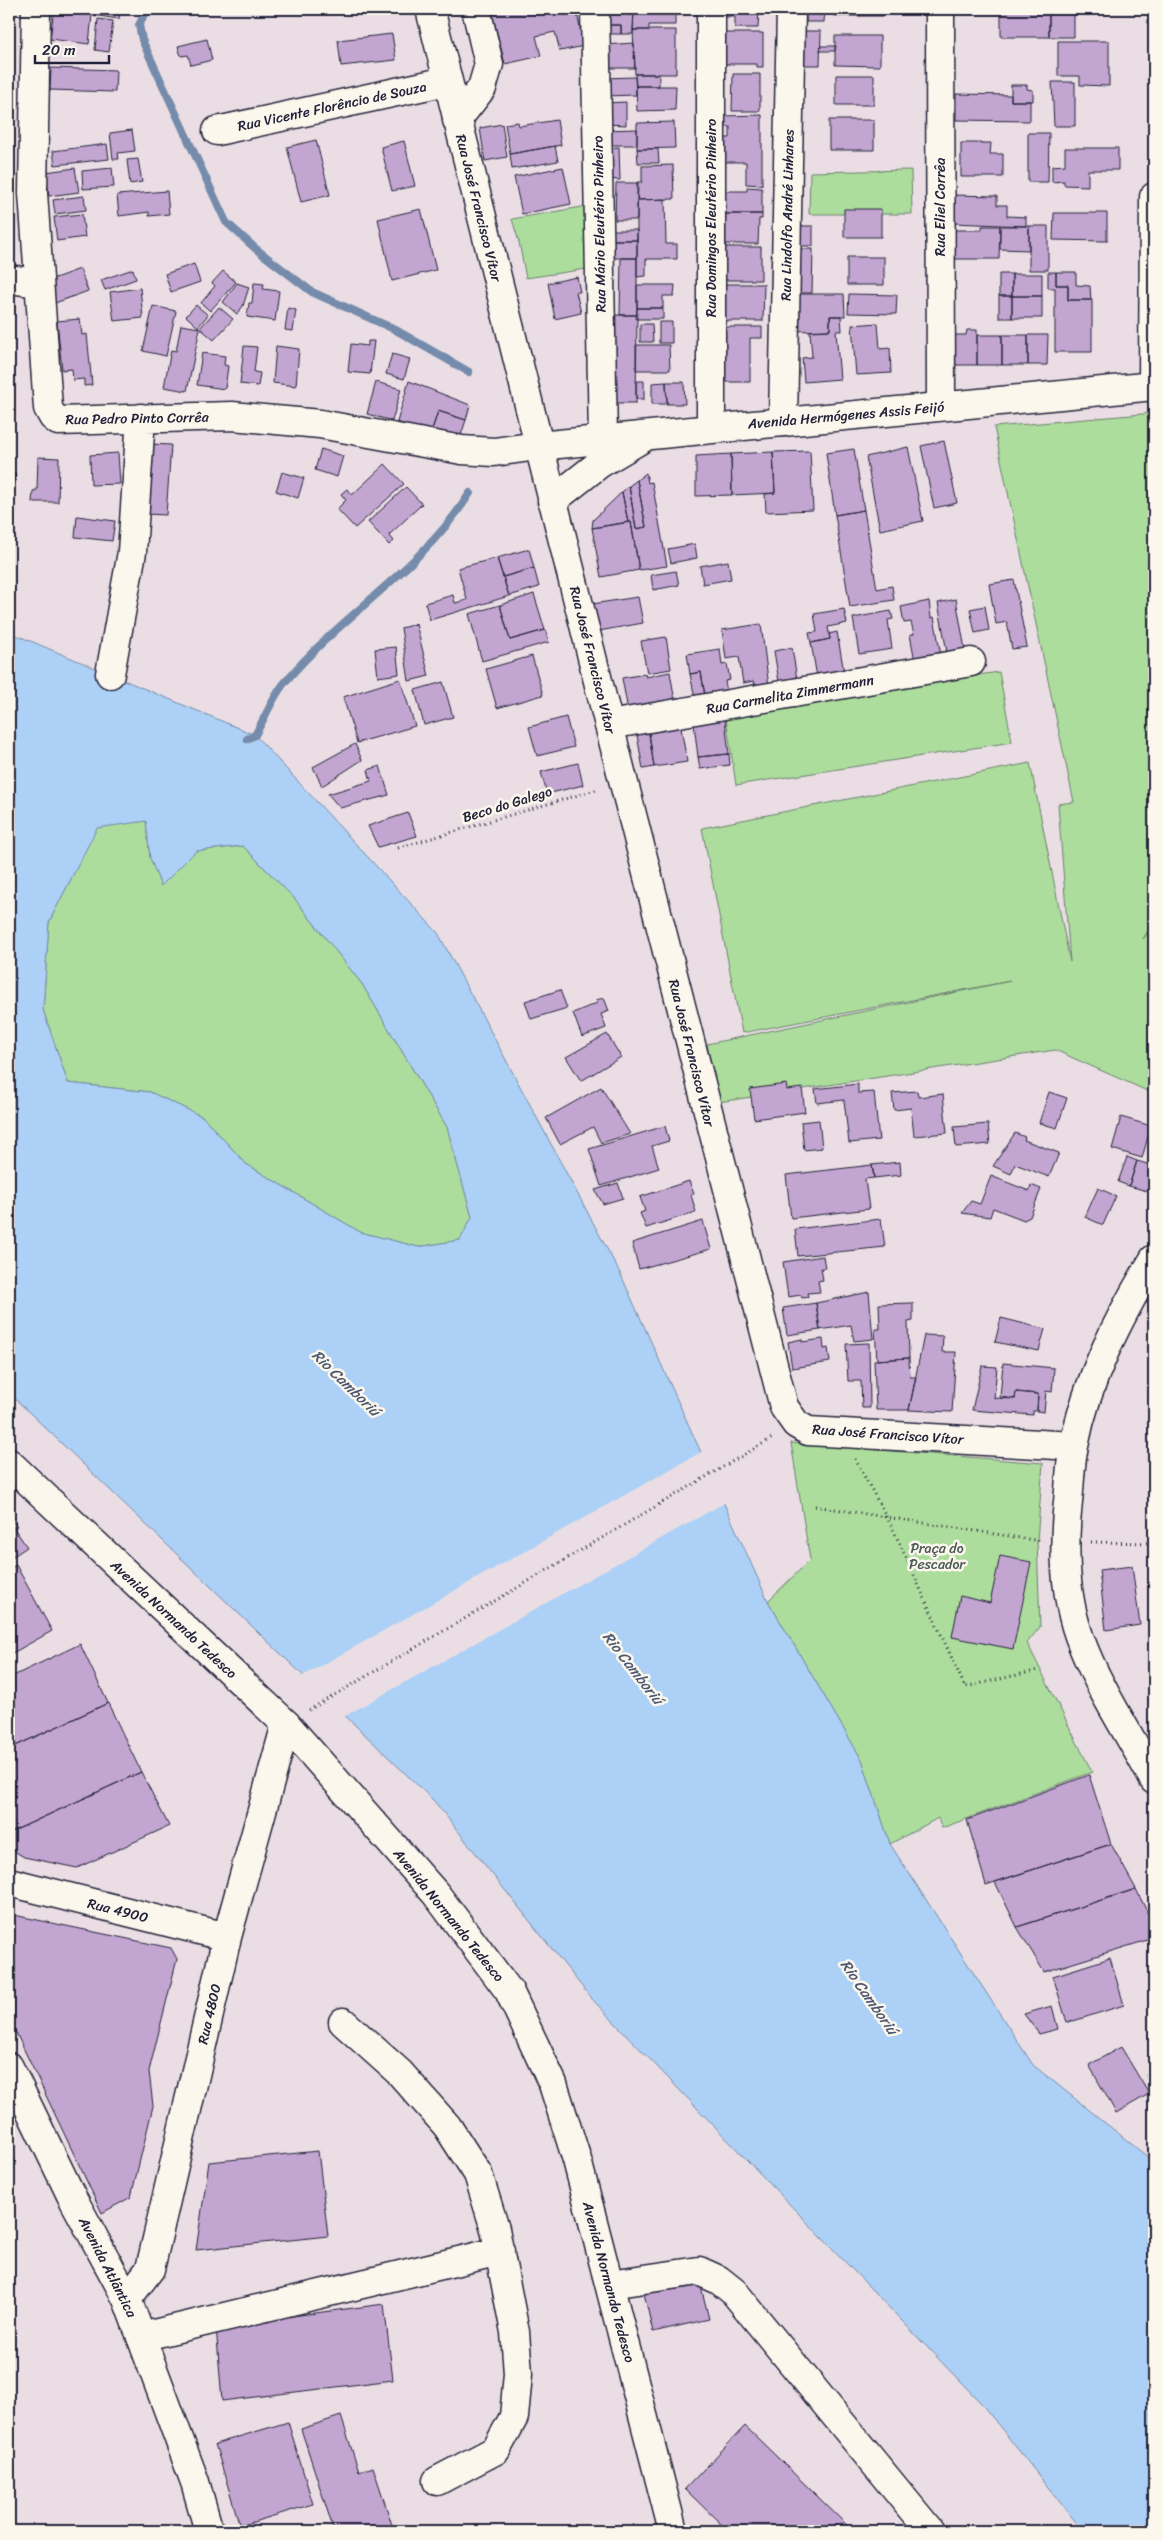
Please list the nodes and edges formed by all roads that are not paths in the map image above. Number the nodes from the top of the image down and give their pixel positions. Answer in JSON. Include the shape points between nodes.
{"nodes":[{"id":1,"x":36,"y":9,"type":"edge"},
{"id":2,"x":430,"y":9,"type":"edge"},
{"id":3,"x":476,"y":9,"type":"edge"},
{"id":4,"x":594,"y":9,"type":"edge"},
{"id":5,"x":711,"y":9,"type":"edge"},
{"id":6,"x":791,"y":9,"type":"edge"},
{"id":7,"x":940,"y":9,"type":"edge"},
{"id":8,"x":447,"y":81,"type":"junction"},
{"id":9,"x":457,"y":120,"type":"junction"},
{"id":10,"x":217,"y":131,"type":"dead end"},
{"id":11,"x":21,"y":192,"type":"edge"},
{"id":12,"x":1154,"y":197,"type":"edge"},
{"id":13,"x":9,"y":279,"type":"edge"},
{"id":14,"x":38,"y":283,"type":"junction"},
{"id":15,"x":1153,"y":386,"type":"edge"},
{"id":16,"x":941,"y":406,"type":"junction"},
{"id":17,"x":528,"y":407,"type":"junction"},
{"id":18,"x":141,"y":418,"type":"junction"},
{"id":19,"x":782,"y":422,"type":"junction"},
{"id":20,"x":711,"y":428,"type":"junction"},
{"id":21,"x":651,"y":434,"type":"junction"},
{"id":22,"x":603,"y":439,"type":"junction"},
{"id":23,"x":572,"y":442,"type":"junction"},
{"id":24,"x":538,"y":446,"type":"junction"},
{"id":25,"x":552,"y":502,"type":"junction"},
{"id":26,"x":971,"y":662,"type":"dead end"},
{"id":27,"x":110,"y":674,"type":"dead end"},
{"id":28,"x":609,"y":725,"type":"junction"},
{"id":29,"x":1154,"y":1259,"type":"edge"},
{"id":30,"x":1074,"y":1446,"type":"junction"},
{"id":31,"x":9,"y":1463,"type":"edge"},
{"id":32,"x":296,"y":1718,"type":"junction"},
{"id":33,"x":1154,"y":1780,"type":"edge"},
{"id":34,"x":9,"y":1882,"type":"edge"},
{"id":35,"x":227,"y":1938,"type":"junction"},
{"id":36,"x":343,"y":2022,"type":"dead end"},
{"id":37,"x":9,"y":2067,"type":"edge"},
{"id":38,"x":500,"y":2251,"type":"junction"},
{"id":39,"x":610,"y":2284,"type":"junction"},
{"id":40,"x":127,"y":2300,"type":"junction"},
{"id":41,"x":141,"y":2337,"type":"junction"},
{"id":42,"x":437,"y":2481,"type":"dead end"},
{"id":43,"x":209,"y":2531,"type":"edge"},
{"id":44,"x":673,"y":2531,"type":"edge"},
{"id":45,"x":930,"y":2531,"type":"edge"}],
"edges":[{"from":1,"to":11,"type":"main road","name":"Rua Pedro Pinto Corrêa"},
{"from":2,"to":8,"type":"main road","name":"Rua José Francisco Vítor"},
{"from":3,"to":9,"type":"main road","via":[[488,64],[482,88]]},
{"from":4,"to":22,"type":"main road","name":"Rua Mário Eleutério Pinheiro"},
{"from":5,"to":20,"type":"main road","name":"Rua Domingos Eleutério Pinheiro"},
{"from":6,"to":19,"type":"main road","name":"Rua Lindolfo André Linhares"},
{"from":7,"to":16,"type":"main road","name":"Rua Eliel Corrêa"},
{"from":8,"to":9,"type":"main road","name":"Rua José Francisco Vítor"},
{"from":8,"to":10,"type":"main road","name":"Rua Vicente Florêncio de Souza"},
{"from":9,"to":17,"type":"main road","name":"Rua José Francisco Vítor"},
{"from":11,"to":14,"type":"main road","name":"Rua Pedro Pinto Corrêa"},
{"from":12,"to":15,"type":"main road"},
{"from":13,"to":14,"type":"main road"},
{"from":14,"to":18,"type":"main road","name":"Rua Pedro Pinto Corrêa","via":[[48,408],[53,417],[58,421]]},
{"from":15,"to":16,"type":"main road","name":"Avenida Hermógenes Assis Feijó"},
{"from":16,"to":19,"type":"main road","name":"Avenida Hermógenes Assis Feijó"},
{"from":17,"to":23,"type":"main road"},
{"from":17,"to":24,"type":"main road","name":"Rua José Francisco Vítor"},
{"from":18,"to":24,"type":"main road","name":"Rua Pedro Pinto Corrêa","via":[[232,416],[281,419],[478,451]]},
{"from":18,"to":27,"type":"main road","via":[[132,552]]},
{"from":19,"to":20,"type":"main road","name":"Avenida Hermógenes Assis Feijó"},
{"from":20,"to":21,"type":"main road","name":"Avenida Hermógenes Assis Feijó"},
{"from":21,"to":22,"type":"main road","name":"Avenida Hermógenes Assis Feijó"},
{"from":21,"to":25,"type":"main road","via":[[599,464]]},
{"from":22,"to":23,"type":"main road","name":"Avenida Hermógenes Assis Feijó"},
{"from":23,"to":24,"type":"main road","name":"Avenida Hermógenes Assis Feijó"},
{"from":24,"to":25,"type":"main road","name":"Rua José Francisco Vítor"},
{"from":25,"to":28,"type":"main road","name":"Rua José Francisco Vítor"},
{"from":26,"to":28,"type":"main road","name":"Rua Carmelita Zimmermann"},
{"from":28,"to":30,"type":"main road","name":"Rua José Francisco Vítor","via":[[784,1407],[796,1424],[808,1430]]},
{"from":29,"to":30,"type":"main road","via":[[1106,1346],[1088,1393]]},
{"from":30,"to":33,"type":"main road","via":[[1065,1542],[1068,1595],[1089,1663]]},
{"from":31,"to":32,"type":"main road","name":"Avenida Normando Tedesco"},
{"from":32,"to":35,"type":"main road","name":"Rua 4800"},
{"from":32,"to":39,"type":"main road","name":"Avenida Normando Tedesco","via":[[509,1991],[553,2084]]},
{"from":34,"to":35,"type":"main road","name":"Rua 4900"},
{"from":35,"to":40,"type":"main road","name":"Rua 4800","via":[[150,2269]]},
{"from":36,"to":38,"type":"main road","via":[[400,2073],[447,2126],[478,2174]]},
{"from":37,"to":40,"type":"main road","name":"Avenida Atlântica","via":[[71,2195]]},
{"from":38,"to":41,"type":"main road"},
{"from":38,"to":42,"type":"main road","via":[[515,2332],[518,2374],[514,2417],[496,2450]]},
{"from":39,"to":44,"type":"main road","name":"Avenida Normando Tedesco"},
{"from":39,"to":45,"type":"main road","via":[[700,2271],[719,2280],[734,2292]]},
{"from":40,"to":41,"type":"main road","name":"Avenida Atlântica"},
{"from":41,"to":43,"type":"main road","name":"Avenida Atlântica","via":[[195,2482]]}]}
